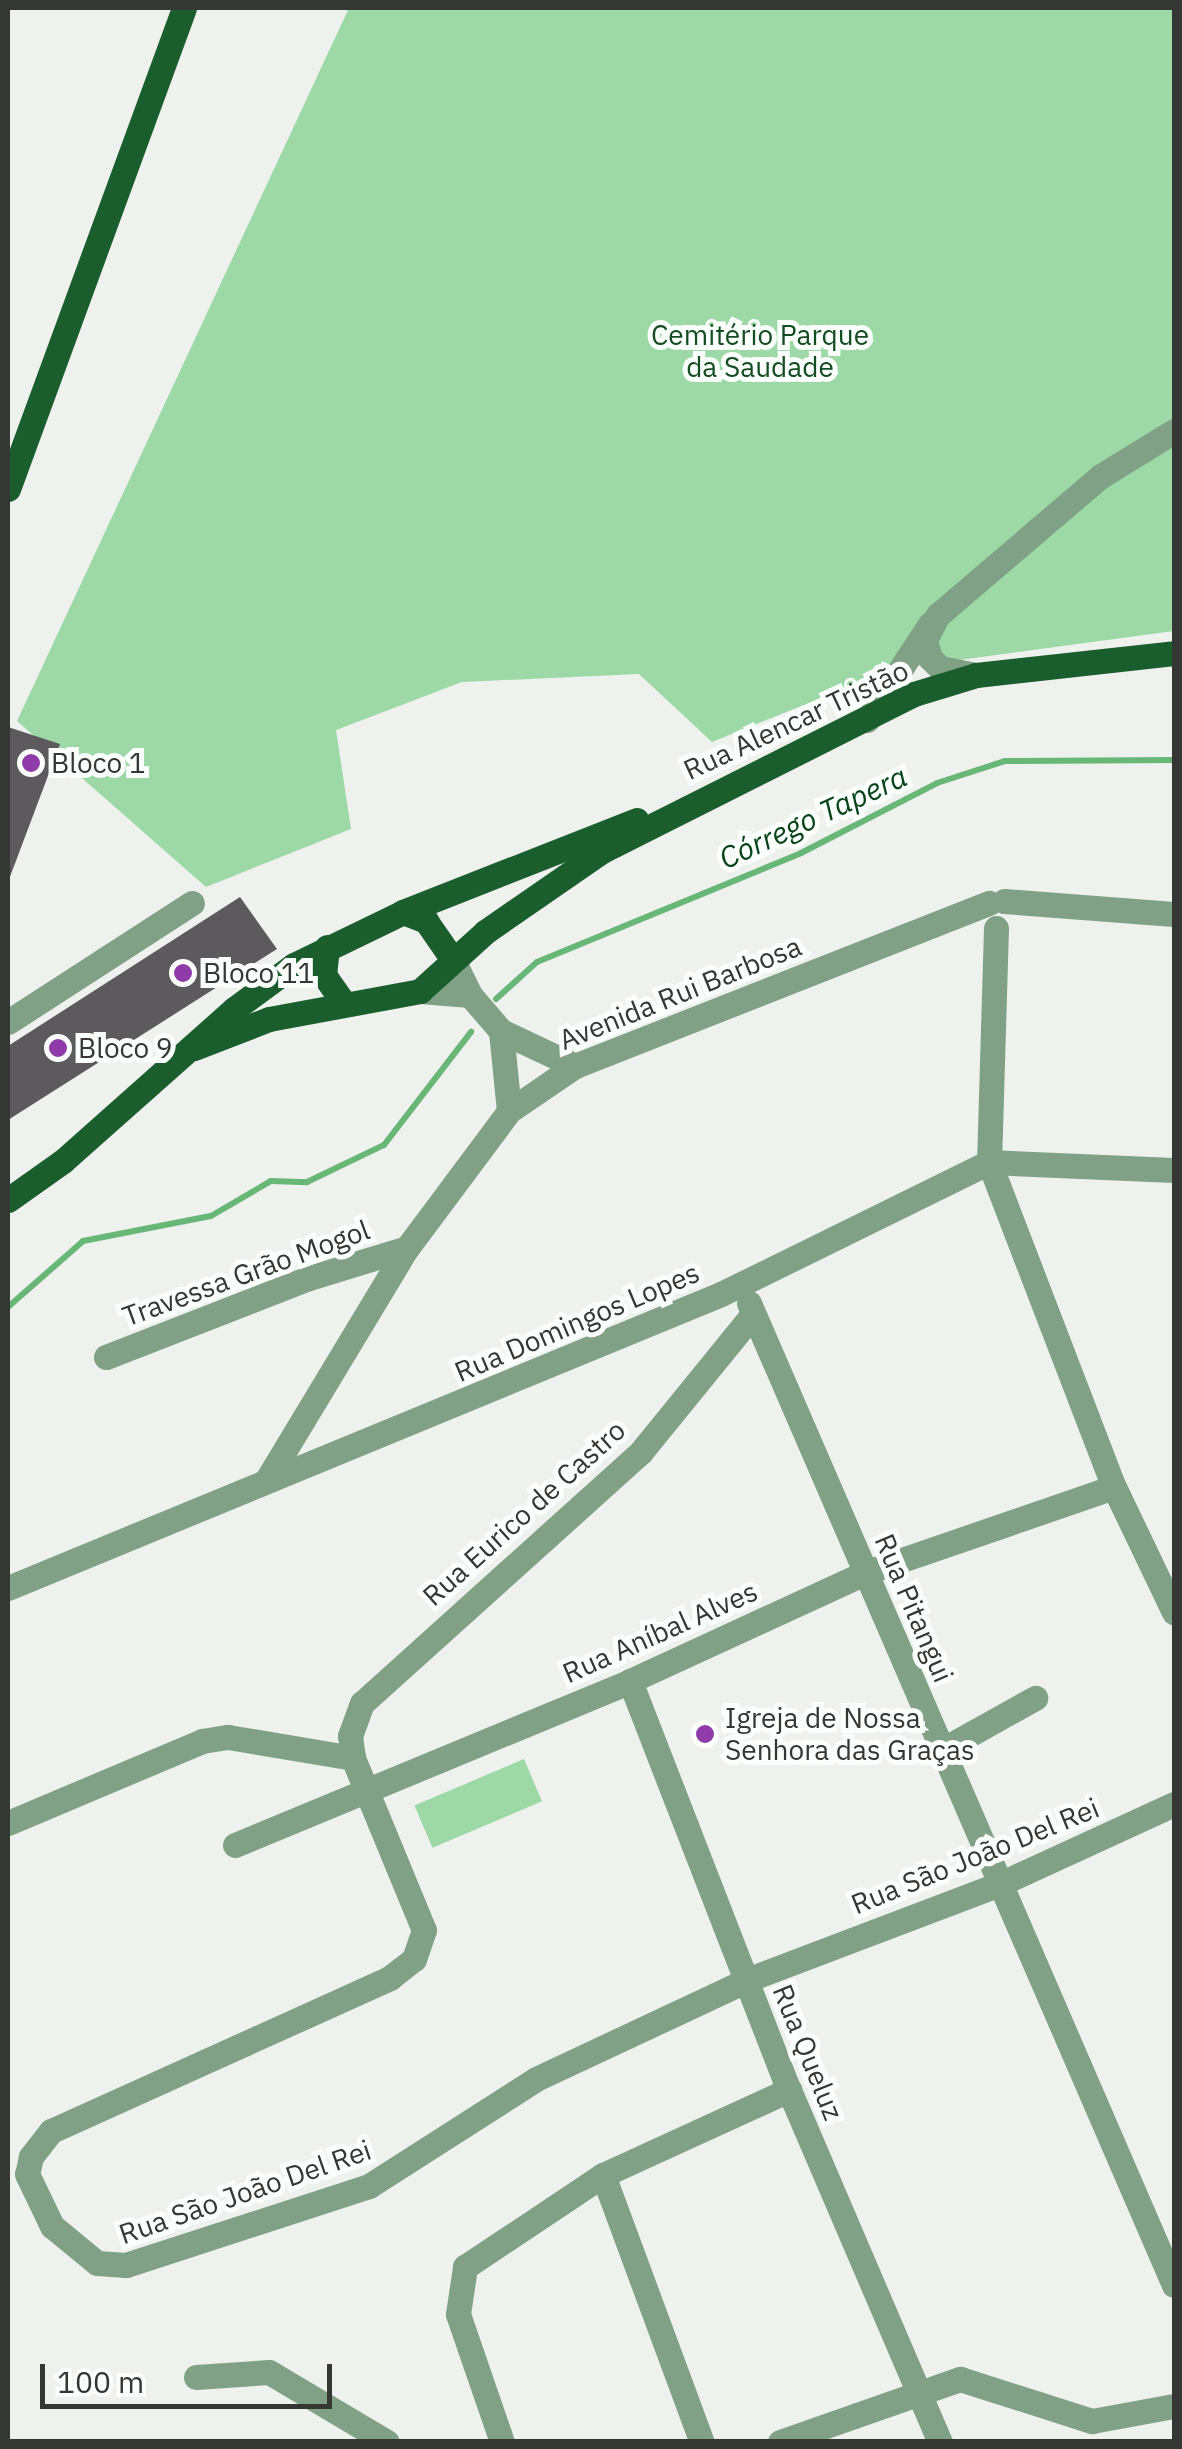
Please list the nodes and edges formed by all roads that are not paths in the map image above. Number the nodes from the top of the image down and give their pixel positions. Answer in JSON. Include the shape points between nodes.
{"nodes":[{"id":1,"x":184,"y":8,"type":"edge"},
{"id":2,"x":1174,"y":431,"type":"edge"},
{"id":3,"x":8,"y":489,"type":"edge"},
{"id":4,"x":930,"y":624,"type":"junction"},
{"id":5,"x":1174,"y":653,"type":"edge"},
{"id":6,"x":976,"y":675,"type":"junction"},
{"id":7,"x":866,"y":720,"type":"junction"},
{"id":8,"x":680,"y":808,"type":"junction"},
{"id":9,"x":192,"y":904,"type":"dead end"},
{"id":10,"x":403,"y":912,"type":"junction"},
{"id":11,"x":1174,"y":914,"type":"edge"},
{"id":12,"x":997,"y":915,"type":"junction"},
{"id":13,"x":327,"y":947,"type":"junction"},
{"id":14,"x":454,"y":960,"type":"junction"},
{"id":15,"x":420,"y":992,"type":"junction"},
{"id":16,"x":470,"y":994,"type":"junction"},
{"id":17,"x":342,"y":1000,"type":"junction"},
{"id":18,"x":8,"y":1022,"type":"edge"},
{"id":19,"x":500,"y":1031,"type":"junction"},
{"id":20,"x":194,"y":1048,"type":"junction"},
{"id":21,"x":575,"y":1066,"type":"junction"},
{"id":22,"x":509,"y":1111,"type":"junction"},
{"id":23,"x":989,"y":1162,"type":"junction"},
{"id":24,"x":1174,"y":1170,"type":"edge"},
{"id":25,"x":8,"y":1200,"type":"edge"},
{"id":26,"x":407,"y":1248,"type":"junction"},
{"id":27,"x":742,"y":1284,"type":"junction"},
{"id":28,"x":754,"y":1314,"type":"junction"},
{"id":29,"x":106,"y":1357,"type":"dead end"},
{"id":30,"x":298,"y":1429,"type":"junction"},
{"id":31,"x":332,"y":1458,"type":"junction"},
{"id":32,"x":268,"y":1478,"type":"junction"},
{"id":33,"x":1114,"y":1487,"type":"junction"},
{"id":34,"x":867,"y":1572,"type":"junction"},
{"id":35,"x":8,"y":1588,"type":"edge"},
{"id":36,"x":1174,"y":1612,"type":"edge"},
{"id":37,"x":630,"y":1681,"type":"junction"},
{"id":38,"x":1035,"y":1698,"type":"dead end"},
{"id":39,"x":942,"y":1750,"type":"junction"},
{"id":40,"x":353,"y":1758,"type":"junction"},
{"id":41,"x":366,"y":1788,"type":"junction"},
{"id":42,"x":1174,"y":1804,"type":"edge"},
{"id":43,"x":8,"y":1823,"type":"edge"},
{"id":44,"x":234,"y":1845,"type":"dead end"},
{"id":45,"x":1002,"y":1883,"type":"junction"},
{"id":46,"x":747,"y":1980,"type":"junction"},
{"id":47,"x":789,"y":2090,"type":"junction"},
{"id":48,"x":603,"y":2176,"type":"junction"},
{"id":49,"x":1174,"y":2285,"type":"edge"},
{"id":50,"x":196,"y":2378,"type":"dead end"},
{"id":51,"x":922,"y":2392,"type":"junction"},
{"id":52,"x":1174,"y":2406,"type":"edge"},
{"id":53,"x":387,"y":2442,"type":"edge"},
{"id":54,"x":502,"y":2442,"type":"edge"},
{"id":55,"x":702,"y":2442,"type":"edge"},
{"id":56,"x":780,"y":2442,"type":"edge"},
{"id":57,"x":940,"y":2442,"type":"edge"}],
"edges":[{"from":1,"to":3,"type":"main road"},
{"from":2,"to":4,"type":"street","via":[[1101,476]]},
{"from":4,"to":6,"type":"street","via":[[930,658],[940,668]]},
{"from":4,"to":7,"type":"street"},
{"from":5,"to":6,"type":"main road","name":"Rua Alencar Tristão"},
{"from":6,"to":7,"type":"main road","name":"Rua Alencar Tristão","via":[[914,694]]},
{"from":7,"to":8,"type":"main road","name":"Rua Alencar Tristão"},
{"from":8,"to":10,"type":"main road","name":"Rua Alencar Tristão","via":[[586,836]]},
{"from":8,"to":14,"type":"main road","name":"Rua Alencar Tristão","via":[[539,894]]},
{"from":9,"to":18,"type":"street"},
{"from":10,"to":13,"type":"main road","name":"Rua Alencar Tristão"},
{"from":10,"to":14,"type":"main road","via":[[426,921]]},
{"from":11,"to":12,"type":"street","name":"Avenida Rui Barbosa","via":[[1047,906]]},
{"from":12,"to":21,"type":"street","name":"Avenida Rui Barbosa","via":[[954,914]]},
{"from":12,"to":23,"type":"street"},
{"from":13,"to":17,"type":"main road","via":[[324,975]]},
{"from":13,"to":20,"type":"main road","name":"Rua Alencar Tristão","via":[[234,1009]]},
{"from":14,"to":15,"type":"main road","name":"Rua Alencar Tristão"},
{"from":14,"to":16,"type":"street"},
{"from":15,"to":16,"type":"street"},
{"from":15,"to":17,"type":"main road"},
{"from":16,"to":19,"type":"street"},
{"from":17,"to":20,"type":"main road"},
{"from":19,"to":21,"type":"street"},
{"from":19,"to":22,"type":"street"},
{"from":20,"to":25,"type":"main road","name":"Rua Alencar Tristão"},
{"from":21,"to":22,"type":"street","name":"Avenida Rui Barbosa"},
{"from":22,"to":26,"type":"street","name":"Avenida Rui Barbosa"},
{"from":23,"to":24,"type":"street","name":"Rua Domingos Lopes"},
{"from":23,"to":27,"type":"street","name":"Rua Domingos Lopes"},
{"from":23,"to":33,"type":"street"},
{"from":26,"to":29,"type":"street","name":"Travessa Grão Mogol","via":[[309,1278]]},
{"from":26,"to":30,"type":"street","name":"Avenida Rui Barbosa"},
{"from":27,"to":28,"type":"street","name":"Rua Pitangui"},
{"from":27,"to":31,"type":"street","name":"Rua Domingos Lopes"},
{"from":28,"to":34,"type":"street","name":"Rua Pitangui"},
{"from":28,"to":40,"type":"street","name":"Rua Eurico de Castro","via":[[640,1452],[375,1687],[354,1718]]},
{"from":30,"to":31,"type":"street","via":[[308,1446]]},
{"from":30,"to":32,"type":"street","name":"Avenida Rui Barbosa"},
{"from":31,"to":32,"type":"street","name":"Rua Domingos Lopes"},
{"from":32,"to":35,"type":"street","name":"Rua Domingos Lopes"},
{"from":33,"to":34,"type":"street","name":"Rua Aníbal Alves"},
{"from":33,"to":36,"type":"street"},
{"from":34,"to":37,"type":"street","name":"Rua Aníbal Alves"},
{"from":34,"to":39,"type":"street","name":"Rua Pitangui"},
{"from":37,"to":41,"type":"street","name":"Rua Aníbal Alves"},
{"from":37,"to":46,"type":"street","name":"Rua Queluz"},
{"from":38,"to":39,"type":"street"},
{"from":39,"to":45,"type":"street","name":"Rua Pitangui"},
{"from":40,"to":41,"type":"street","name":"Rua São João Del Rei"},
{"from":40,"to":43,"type":"street","via":[[228,1737],[202,1741]]},
{"from":41,"to":44,"type":"street","name":"Rua Aníbal Alves"},
{"from":41,"to":46,"type":"street","name":"Rua São João Del Rei","via":[[424,1930],[414,1959],[390,1978],[82,2112],[51,2132],[32,2156],[29,2187],[52,2226],[97,2263],[140,2262],[369,2186],[430,2153],[504,2096]]},
{"from":42,"to":45,"type":"street","name":"Rua São João Del Rei"},
{"from":45,"to":46,"type":"street","name":"Rua São João Del Rei"},
{"from":45,"to":49,"type":"street","name":"Rua Pitangui"},
{"from":46,"to":47,"type":"street","name":"Rua Queluz"},
{"from":47,"to":48,"type":"street"},
{"from":47,"to":51,"type":"street","name":"Rua Queluz"},
{"from":48,"to":54,"type":"street","via":[[478,2254],[458,2282],[458,2314]]},
{"from":48,"to":55,"type":"street"},
{"from":50,"to":53,"type":"street","via":[[270,2372]]},
{"from":51,"to":52,"type":"street","via":[[949,2380],[973,2381],[1092,2421]]},
{"from":51,"to":56,"type":"street"},
{"from":51,"to":57,"type":"street","name":"Rua Queluz"}]}
